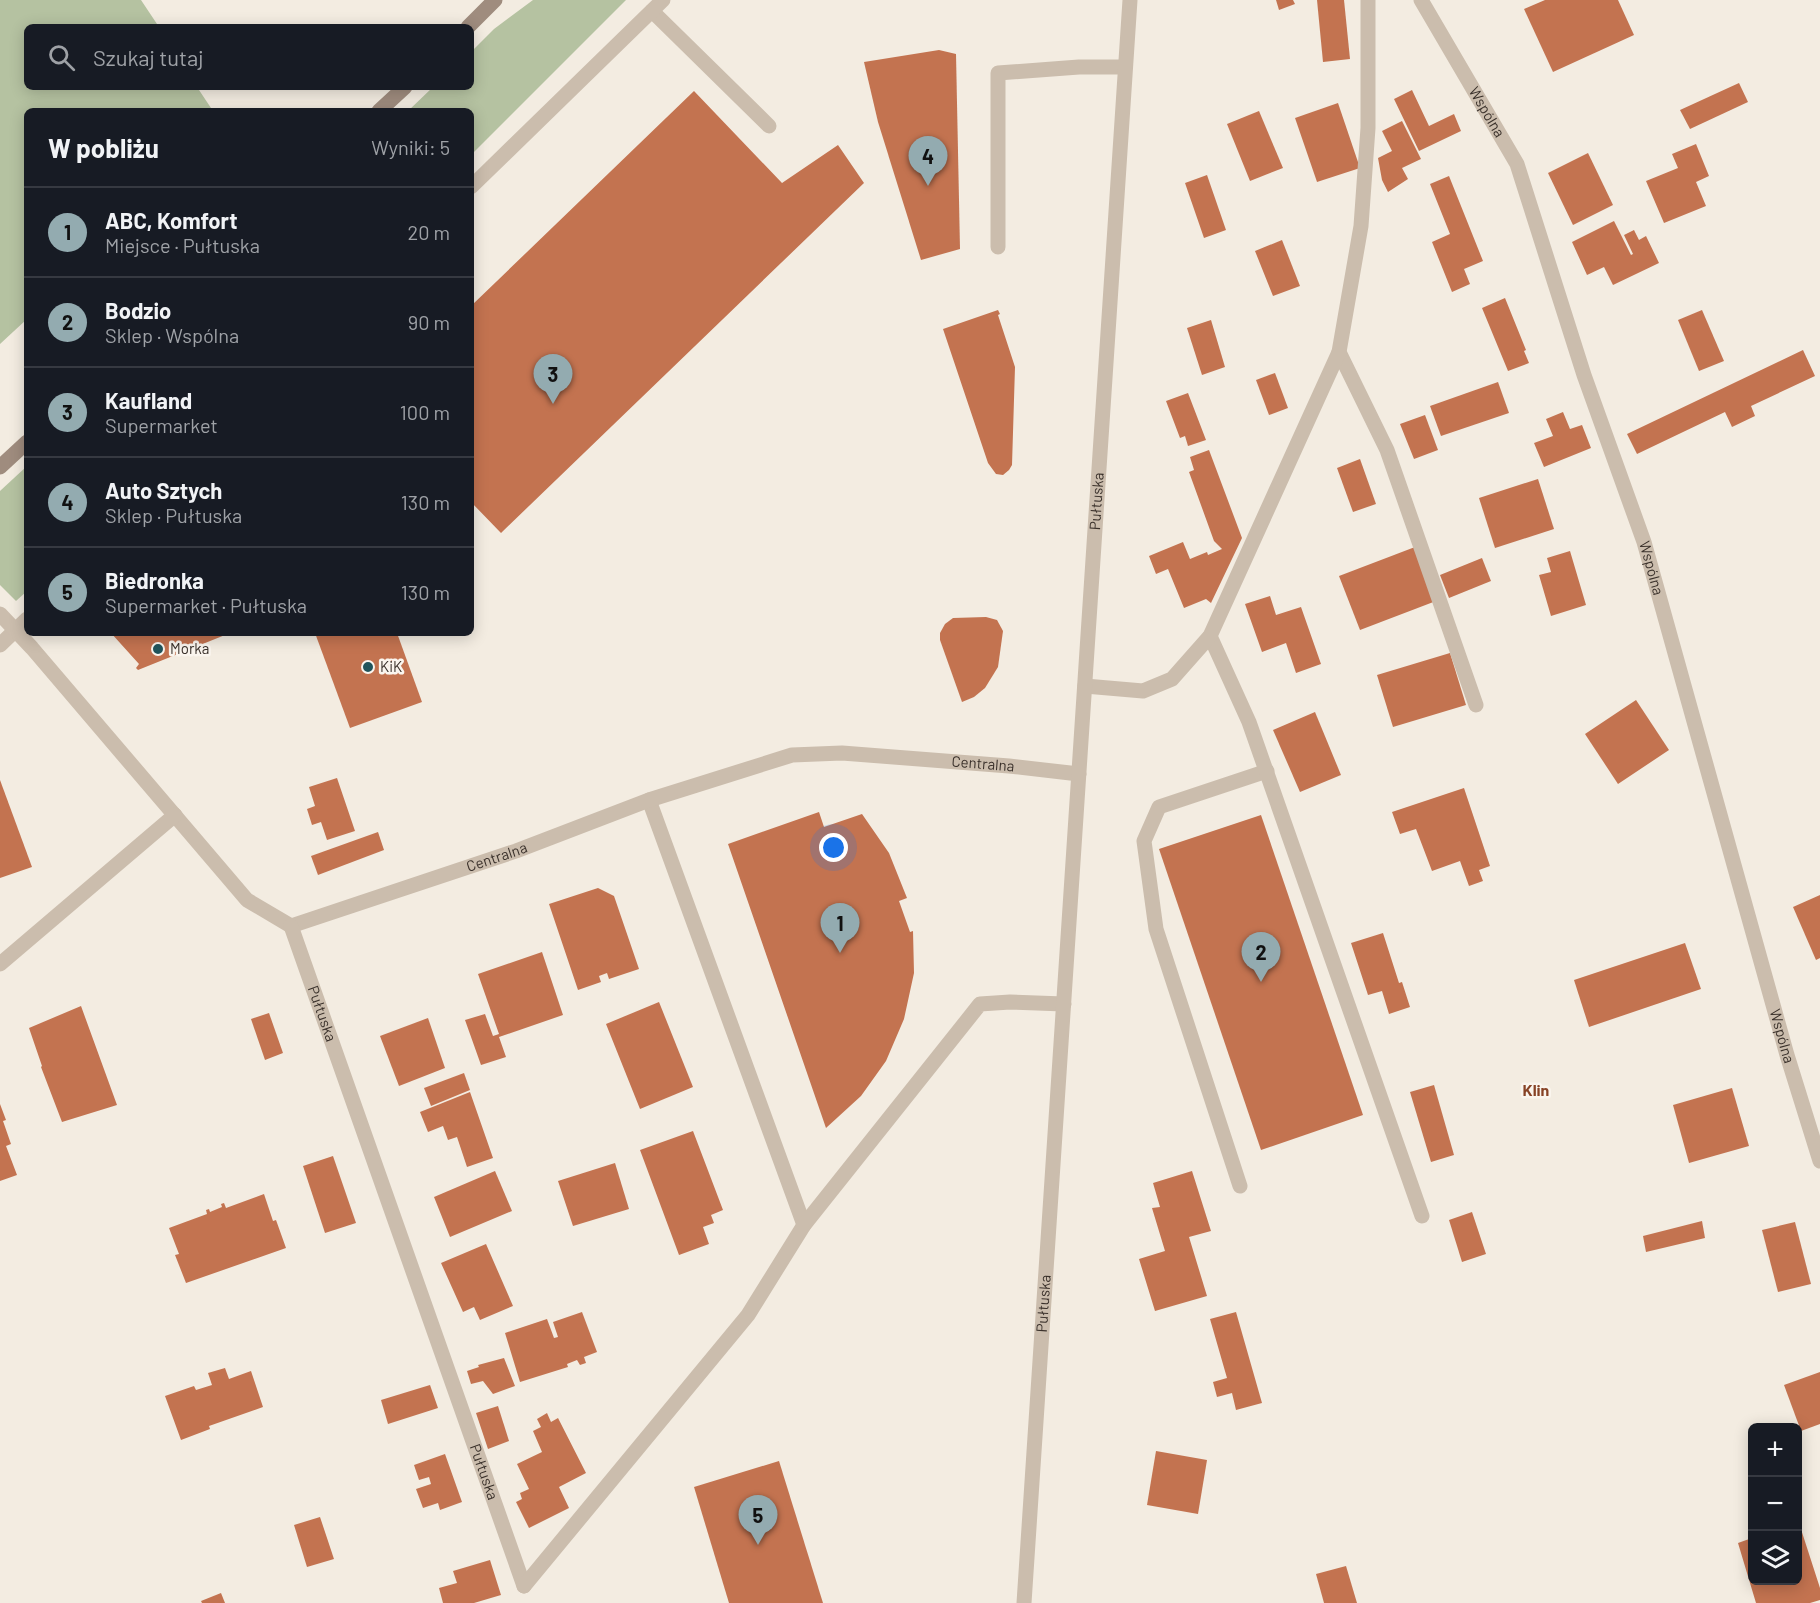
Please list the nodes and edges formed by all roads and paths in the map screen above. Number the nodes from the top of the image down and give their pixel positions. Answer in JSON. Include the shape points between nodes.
{"nodes":[{"id":1,"x":1130,"y":0,"type":"edge"},
{"id":2,"x":1368,"y":0,"type":"edge"},
{"id":3,"x":1421,"y":0,"type":"edge"},
{"id":4,"x":495,"y":2,"type":"edge"},
{"id":5,"x":657,"y":5,"type":"edge"},
{"id":6,"x":471,"y":24,"type":"edge"},
{"id":7,"x":1125,"y":67,"type":"junction"},
{"id":8,"x":402,"y":90,"type":"edge"},
{"id":9,"x":382,"y":108,"type":"edge"},
{"id":10,"x":769,"y":126,"type":"dead end"},
{"id":11,"x":474,"y":184,"type":"edge"},
{"id":12,"x":998,"y":247,"type":"dead end"},
{"id":13,"x":1340,"y":352,"type":"junction"},
{"id":14,"x":24,"y":445,"type":"edge"},
{"id":15,"x":0,"y":467,"type":"edge"},
{"id":16,"x":0,"y":614,"type":"edge"},
{"id":17,"x":24,"y":622,"type":"edge"},
{"id":18,"x":16,"y":630,"type":"junction"},
{"id":19,"x":1210,"y":636,"type":"junction"},
{"id":20,"x":0,"y":645,"type":"edge"},
{"id":21,"x":1085,"y":686,"type":"junction"},
{"id":22,"x":1476,"y":705,"type":"dead end"},
{"id":23,"x":1266,"y":771,"type":"junction"},
{"id":24,"x":1079,"y":774,"type":"junction"},
{"id":25,"x":649,"y":800,"type":"junction"},
{"id":26,"x":175,"y":815,"type":"junction"},
{"id":27,"x":291,"y":926,"type":"junction"},
{"id":28,"x":0,"y":964,"type":"edge"},
{"id":29,"x":1064,"y":1004,"type":"junction"},
{"id":30,"x":1820,"y":1161,"type":"edge"},
{"id":31,"x":1240,"y":1186,"type":"dead end"},
{"id":32,"x":1422,"y":1216,"type":"dead end"},
{"id":33,"x":804,"y":1225,"type":"junction"},
{"id":34,"x":1024,"y":1603,"type":"edge"}],
"edges":[{"from":1,"to":7,"type":"street","name":"Pułtuska"},
{"from":2,"to":13,"type":"street","via":[[1368,128],[1362,215]]},
{"from":3,"to":30,"type":"street","name":"Wspólna","via":[[1517,164],[1584,375],[1644,542]]},
{"from":4,"to":6,"type":"main road"},
{"from":5,"to":10,"type":"street"},
{"from":5,"to":11,"type":"street"},
{"from":7,"to":12,"type":"street","via":[[998,73]]},
{"from":7,"to":21,"type":"street","name":"Pułtuska"},
{"from":8,"to":9,"type":"main road"},
{"from":13,"to":19,"type":"street"},
{"from":13,"to":22,"type":"street","via":[[1387,450]]},
{"from":14,"to":15,"type":"main road"},
{"from":16,"to":18,"type":"street"},
{"from":17,"to":18,"type":"street"},
{"from":18,"to":20,"type":"street"},
{"from":18,"to":26,"type":"street"},
{"from":19,"to":21,"type":"street","via":[[1172,679],[1143,691]]},
{"from":19,"to":23,"type":"street","via":[[1250,722]]},
{"from":21,"to":24,"type":"street","name":"Pułtuska"},
{"from":23,"to":31,"type":"street","via":[[1159,807],[1144,841],[1156,929]]},
{"from":23,"to":32,"type":"street"},
{"from":24,"to":25,"type":"street","name":"Centralna","via":[[842,753],[792,755]]},
{"from":24,"to":29,"type":"street","name":"Pułtuska"},
{"from":25,"to":27,"type":"street","name":"Centralna","via":[[516,851]]},
{"from":25,"to":33,"type":"street"},
{"from":26,"to":27,"type":"street","via":[[247,900]]},
{"from":26,"to":28,"type":"street"},
{"from":27,"to":33,"type":"street","name":"Pułtuska","via":[[524,1586],[747,1315]]},
{"from":29,"to":33,"type":"street","name":"Pułtuska","via":[[980,1004]]},
{"from":29,"to":34,"type":"street","name":"Pułtuska"}]}
